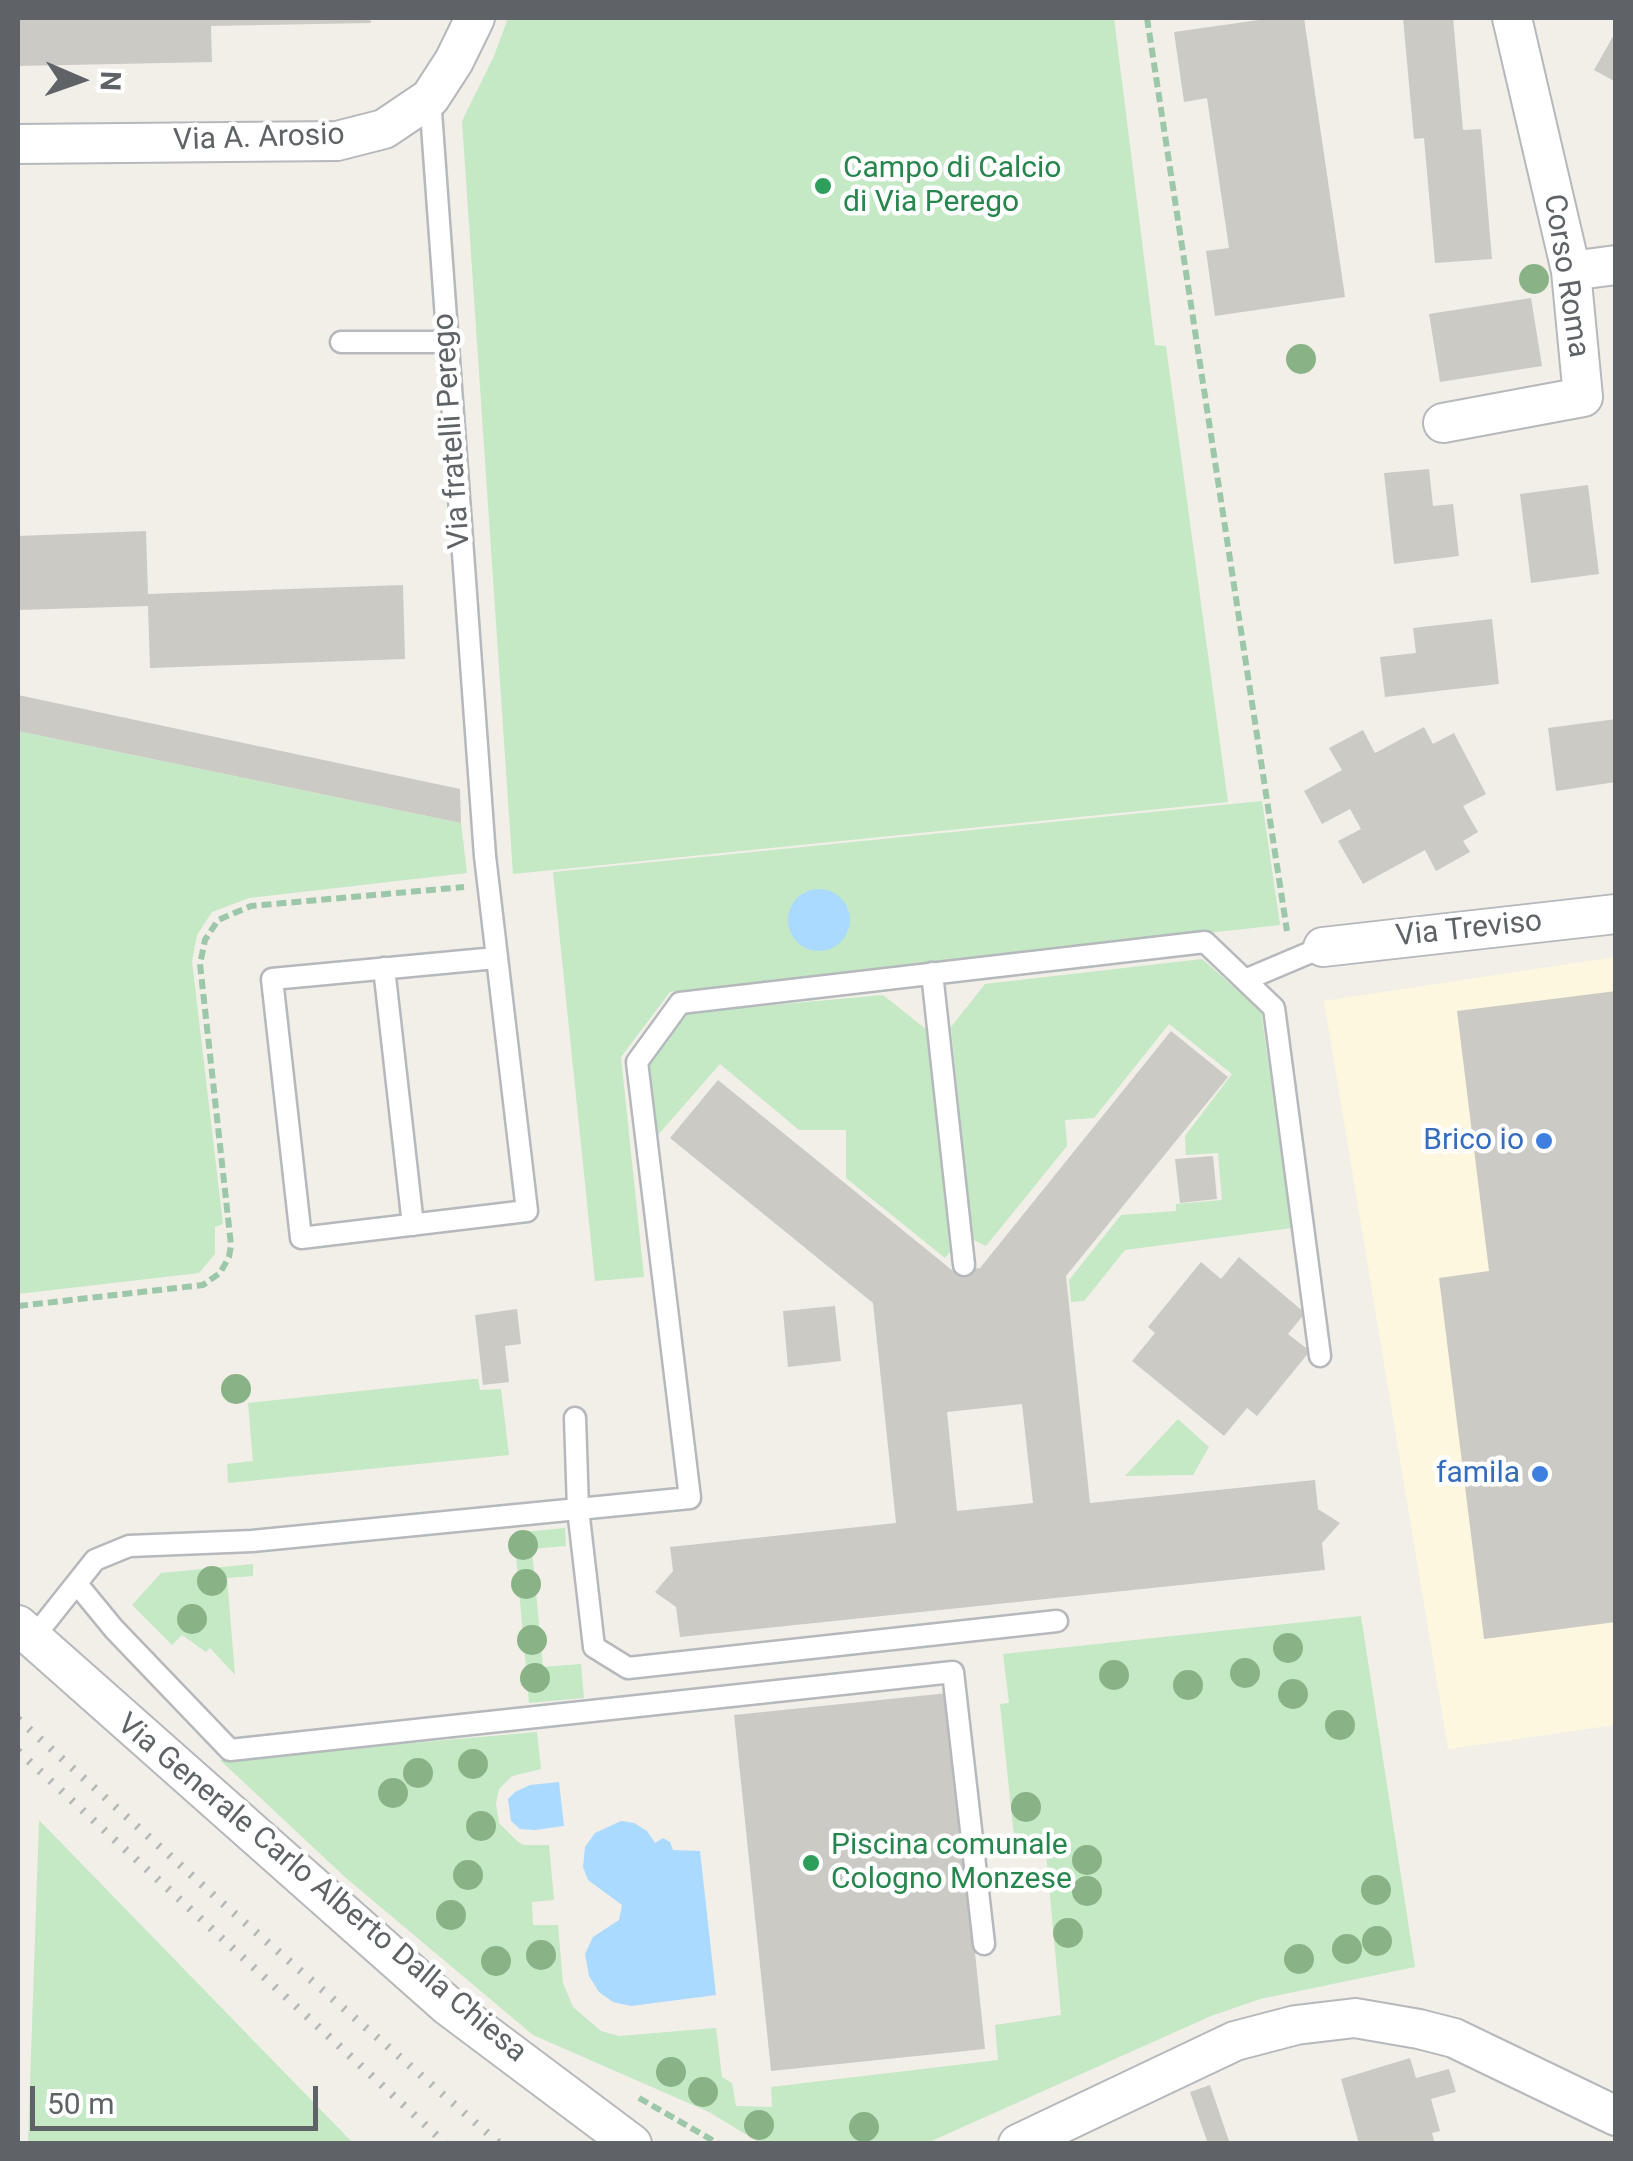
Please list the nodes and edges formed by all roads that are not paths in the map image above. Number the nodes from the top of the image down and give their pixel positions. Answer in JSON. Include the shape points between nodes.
{"nodes":[{"id":1,"x":474,"y":18,"type":"edge"},
{"id":2,"x":1512,"y":18,"type":"edge"},
{"id":3,"x":430,"y":98,"type":"junction"},
{"id":4,"x":18,"y":144,"type":"edge"},
{"id":5,"x":1616,"y":265,"type":"edge"},
{"id":6,"x":1571,"y":271,"type":"junction"},
{"id":7,"x":342,"y":342,"type":"dead end"},
{"id":8,"x":447,"y":342,"type":"junction"},
{"id":9,"x":1443,"y":423,"type":"dead end"},
{"id":10,"x":1616,"y":914,"type":"edge"},
{"id":11,"x":1311,"y":940,"type":"joint"},
{"id":12,"x":496,"y":958,"type":"junction"},
{"id":13,"x":384,"y":968,"type":"junction"},
{"id":14,"x":932,"y":974,"type":"junction"},
{"id":15,"x":1245,"y":980,"type":"junction"},
{"id":16,"x":413,"y":1224,"type":"junction"},
{"id":17,"x":964,"y":1266,"type":"dead end"},
{"id":18,"x":1320,"y":1356,"type":"dead end"},
{"id":19,"x":575,"y":1418,"type":"dead end"},
{"id":20,"x":578,"y":1509,"type":"junction"},
{"id":21,"x":77,"y":1584,"type":"junction"},
{"id":22,"x":1057,"y":1621,"type":"dead end"},
{"id":23,"x":25,"y":1631,"type":"edge"},
{"id":24,"x":984,"y":1944,"type":"dead end"},
{"id":25,"x":1616,"y":2116,"type":"edge"},
{"id":26,"x":632,"y":2144,"type":"edge"},
{"id":27,"x":1018,"y":2144,"type":"edge"}],
"edges":[{"from":1,"to":3,"type":"street"},
{"from":2,"to":6,"type":"street","name":"Corso Roma"},
{"from":3,"to":4,"type":"street","name":"Via A. Arosio","via":[[384,129],[337,140]]},
{"from":3,"to":8,"type":"lane","name":"Via fratelli Perego"},
{"from":5,"to":6,"type":"street"},
{"from":6,"to":9,"type":"street","name":"Corso Roma","via":[[1583,397]]},
{"from":7,"to":8,"type":"lane"},
{"from":8,"to":12,"type":"lane","name":"Via fratelli Perego"},
{"from":10,"to":11,"type":"street","name":"Via Treviso"},
{"from":11,"to":15,"type":"lane"},
{"from":12,"to":13,"type":"lane"},
{"from":12,"to":16,"type":"lane","name":"Via fratelli Perego","via":[[527,1212]]},
{"from":13,"to":16,"type":"lane"},
{"from":13,"to":16,"type":"lane","via":[[272,979],[301,1238]]},
{"from":14,"to":15,"type":"lane","via":[[1205,942]]},
{"from":14,"to":17,"type":"lane"},
{"from":14,"to":20,"type":"lane","via":[[680,1002],[637,1062],[690,1498]]},
{"from":15,"to":18,"type":"lane","via":[[1274,1008]]},
{"from":19,"to":20,"type":"lane"},
{"from":20,"to":21,"type":"lane","via":[[252,1541],[129,1546],[95,1560]]},
{"from":20,"to":22,"type":"lane","via":[[594,1647],[628,1668]]},
{"from":21,"to":23,"type":"lane"},
{"from":21,"to":24,"type":"lane","via":[[230,1750],[953,1672]]},
{"from":23,"to":26,"type":"street","name":"Via Generale Carlo Alberto Dalla Chiesa","via":[[448,2006]]},
{"from":25,"to":27,"type":"street","via":[[1454,2038],[1342,2019],[1235,2040]]}]}
